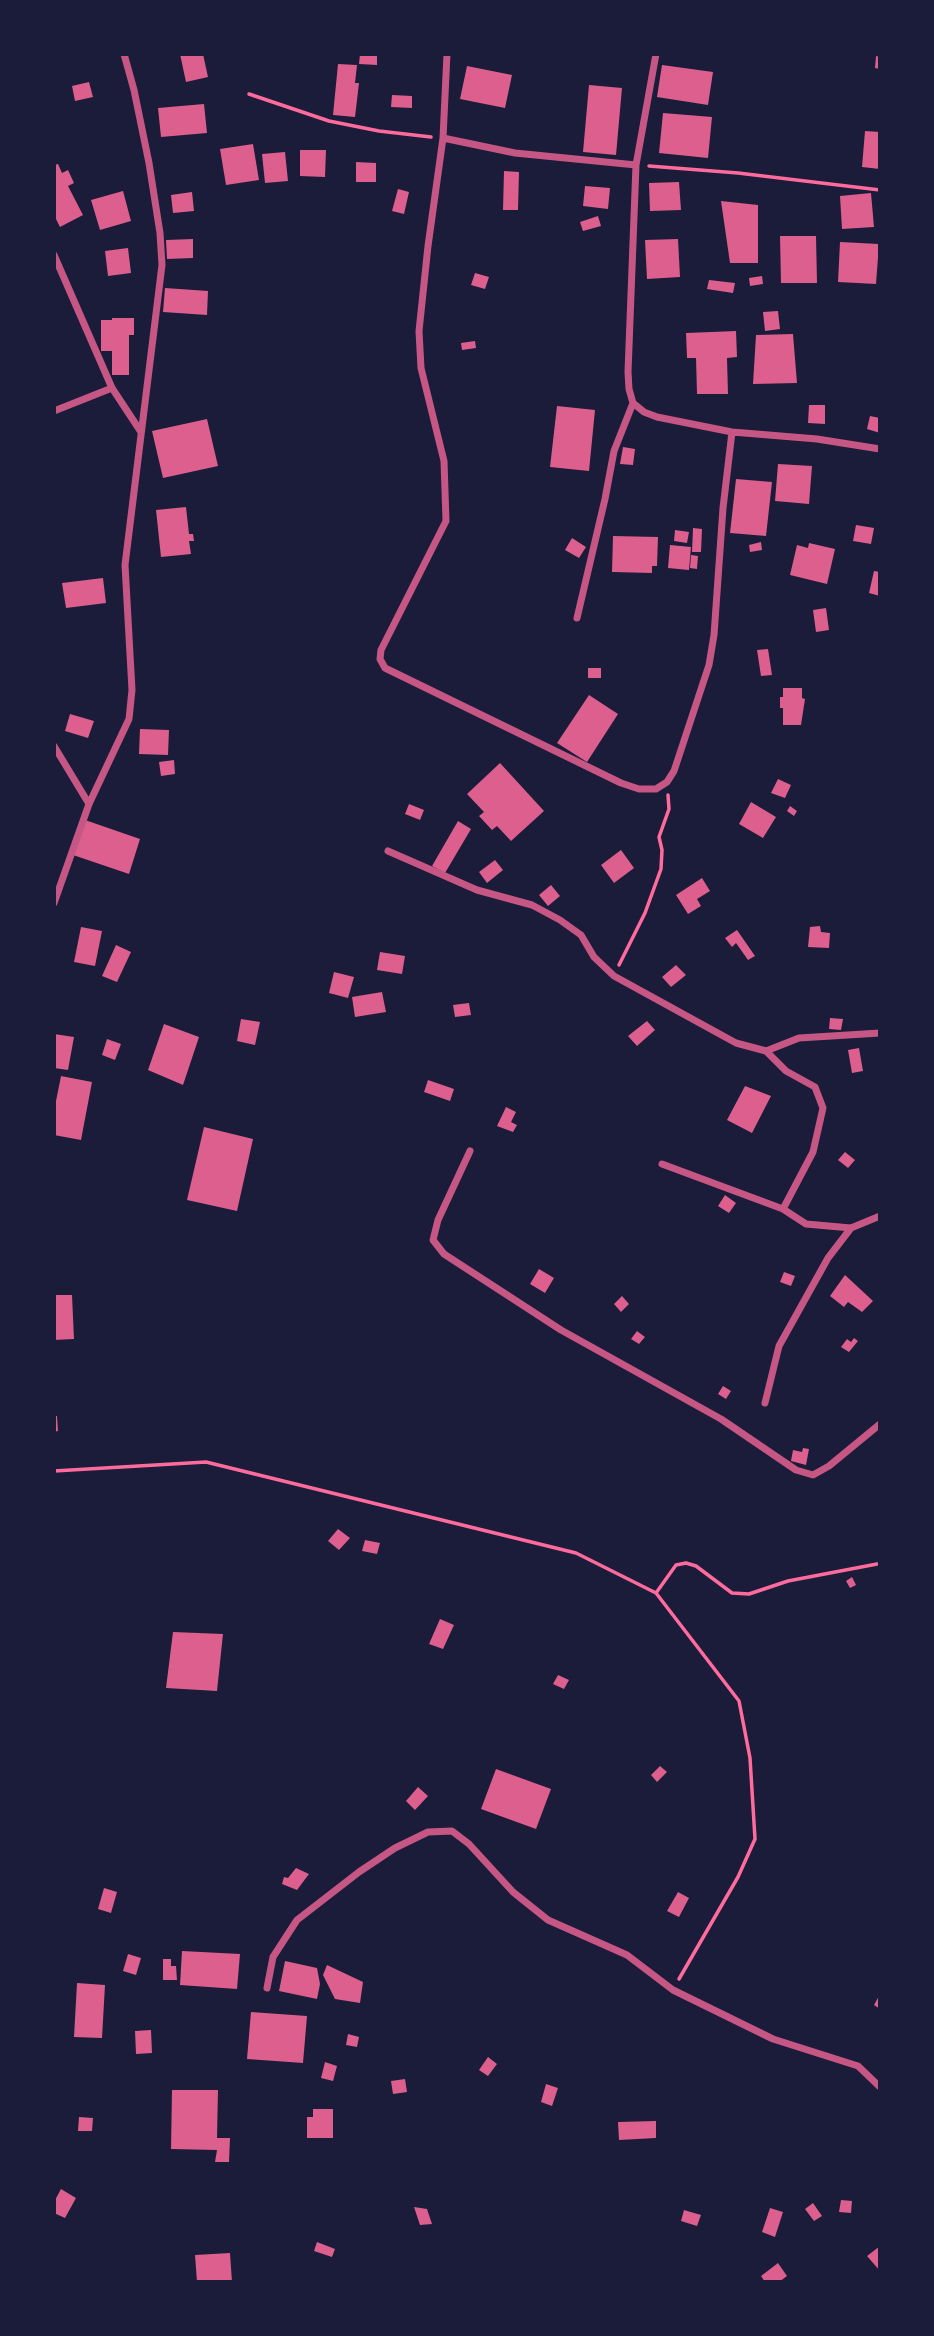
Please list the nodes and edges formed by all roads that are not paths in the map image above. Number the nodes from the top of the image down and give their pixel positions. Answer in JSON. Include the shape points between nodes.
{"nodes":[{"id":1,"x":124,"y":54,"type":"edge"},
{"id":2,"x":447,"y":54,"type":"edge"},
{"id":3,"x":656,"y":54,"type":"edge"},
{"id":4,"x":443,"y":138,"type":"junction"},
{"id":5,"x":636,"y":165,"type":"junction"},
{"id":6,"x":54,"y":255,"type":"edge"},
{"id":7,"x":112,"y":388,"type":"junction"},
{"id":8,"x":634,"y":403,"type":"junction"},
{"id":9,"x":54,"y":411,"type":"edge"},
{"id":10,"x":141,"y":432,"type":"junction"},
{"id":11,"x":732,"y":432,"type":"junction"},
{"id":12,"x":880,"y":449,"type":"edge"},
{"id":13,"x":578,"y":618,"type":"dead end"},
{"id":14,"x":54,"y":746,"type":"edge"},
{"id":15,"x":89,"y":804,"type":"junction"},
{"id":16,"x":388,"y":851,"type":"dead end"},
{"id":17,"x":54,"y":903,"type":"edge"},
{"id":18,"x":880,"y":1033,"type":"edge"},
{"id":19,"x":766,"y":1051,"type":"junction"},
{"id":20,"x":470,"y":1151,"type":"dead end"},
{"id":21,"x":662,"y":1164,"type":"dead end"},
{"id":22,"x":783,"y":1209,"type":"junction"},
{"id":23,"x":880,"y":1216,"type":"edge"},
{"id":24,"x":851,"y":1228,"type":"junction"},
{"id":25,"x":765,"y":1403,"type":"dead end"},
{"id":26,"x":880,"y":1423,"type":"edge"},
{"id":27,"x":267,"y":1988,"type":"dead end"},
{"id":28,"x":880,"y":2087,"type":"edge"}],
"edges":[{"from":1,"to":10,"type":"street","via":[[149,163],[162,265]]},
{"from":2,"to":4,"type":"street"},
{"from":3,"to":5,"type":"street"},
{"from":4,"to":5,"type":"street","via":[[514,153]]},
{"from":4,"to":11,"type":"street","via":[[419,331],[421,368],[444,461],[446,521],[381,650],[385,668],[621,783],[656,789],[667,782],[709,665]]},
{"from":5,"to":8,"type":"street","via":[[628,372]]},
{"from":6,"to":7,"type":"street"},
{"from":7,"to":9,"type":"street"},
{"from":7,"to":10,"type":"street"},
{"from":8,"to":11,"type":"street","via":[[657,417]]},
{"from":8,"to":13,"type":"street","via":[[614,451]]},
{"from":10,"to":15,"type":"street","via":[[125,565],[132,690],[129,719]]},
{"from":11,"to":12,"type":"street"},
{"from":14,"to":15,"type":"street"},
{"from":15,"to":17,"type":"street"},
{"from":16,"to":19,"type":"street","via":[[477,890],[532,905],[581,935],[594,957],[614,976],[736,1043]]},
{"from":18,"to":19,"type":"street","via":[[799,1038]]},
{"from":19,"to":22,"type":"street","via":[[786,1071],[815,1087],[822,1108],[813,1152]]},
{"from":20,"to":26,"type":"street","via":[[438,1220],[433,1240],[444,1254],[561,1330],[721,1419],[796,1470],[813,1475]]},
{"from":21,"to":22,"type":"street"},
{"from":22,"to":24,"type":"street","via":[[806,1224]]},
{"from":23,"to":24,"type":"street"},
{"from":24,"to":25,"type":"street","via":[[828,1258],[779,1346]]},
{"from":27,"to":28,"type":"street","via":[[273,1957],[297,1920],[395,1848],[428,1832],[452,1831],[548,1920],[626,1955],[673,1990],[773,2039],[858,2066]]}]}
